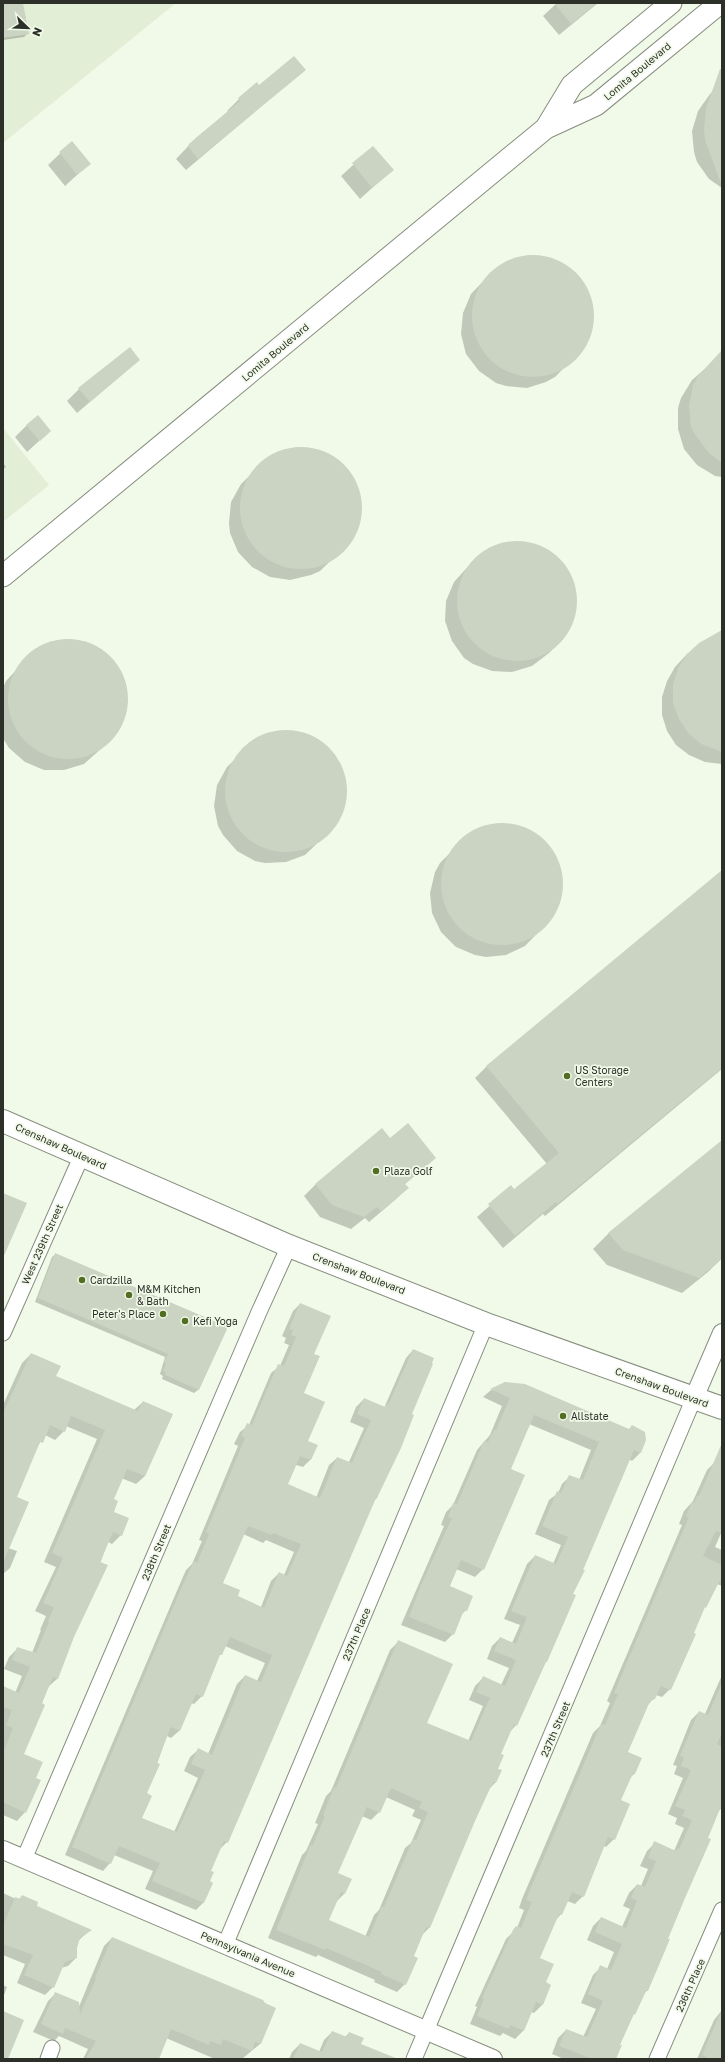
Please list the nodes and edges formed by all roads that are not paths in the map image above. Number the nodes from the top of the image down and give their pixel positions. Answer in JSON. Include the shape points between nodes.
{"nodes":[{"id":1,"x":671,"y":3,"type":"edge"},
{"id":2,"x":720,"y":3,"type":"edge"},
{"id":3,"x":546,"y":128,"type":"junction"},
{"id":4,"x":3,"y":576,"type":"edge"},
{"id":5,"x":3,"y":1120,"type":"edge"},
{"id":6,"x":82,"y":1155,"type":"junction"},
{"id":7,"x":290,"y":1246,"type":"junction"},
{"id":8,"x":486,"y":1324,"type":"junction"},
{"id":9,"x":3,"y":1333,"type":"edge"},
{"id":10,"x":722,"y":1333,"type":"edge"},
{"id":11,"x":694,"y":1398,"type":"junction"},
{"id":12,"x":722,"y":1408,"type":"edge"},
{"id":13,"x":3,"y":1850,"type":"edge"},
{"id":14,"x":24,"y":1859,"type":"junction"},
{"id":15,"x":722,"y":1910,"type":"edge"},
{"id":16,"x":225,"y":1945,"type":"junction"},
{"id":17,"x":426,"y":2031,"type":"junction"},
{"id":18,"x":414,"y":2059,"type":"edge"},
{"id":19,"x":493,"y":2059,"type":"edge"},
{"id":20,"x":657,"y":2059,"type":"edge"}],
"edges":[{"from":1,"to":3,"type":"main road","name":"Lomita Boulevard","via":[[572,85]]},
{"from":2,"to":3,"type":"main road","name":"Lomita Boulevard","via":[[596,105]]},
{"from":3,"to":4,"type":"main road","name":"Lomita Boulevard"},
{"from":5,"to":6,"type":"main road","name":"Crenshaw Boulevard"},
{"from":6,"to":7,"type":"main road","name":"Crenshaw Boulevard"},
{"from":6,"to":9,"type":"street","name":"West 239th Street"},
{"from":7,"to":8,"type":"main road","name":"Crenshaw Boulevard"},
{"from":7,"to":14,"type":"street","name":"238th Street","via":[[259,1312]]},
{"from":8,"to":11,"type":"main road","name":"Crenshaw Boulevard"},
{"from":8,"to":16,"type":"street","name":"237th Place"},
{"from":10,"to":11,"type":"street"},
{"from":11,"to":12,"type":"main road","name":"Crenshaw Boulevard"},
{"from":11,"to":17,"type":"street","name":"237th Street"},
{"from":13,"to":14,"type":"street","name":"Pennsylvania Avenue"},
{"from":14,"to":16,"type":"street","name":"Pennsylvania Avenue"},
{"from":15,"to":20,"type":"street","name":"236th Place"},
{"from":16,"to":17,"type":"street","name":"Pennsylvania Avenue"},
{"from":17,"to":18,"type":"street","name":"237th Street"},
{"from":17,"to":19,"type":"street","name":"Pennsylvania Avenue"}]}
